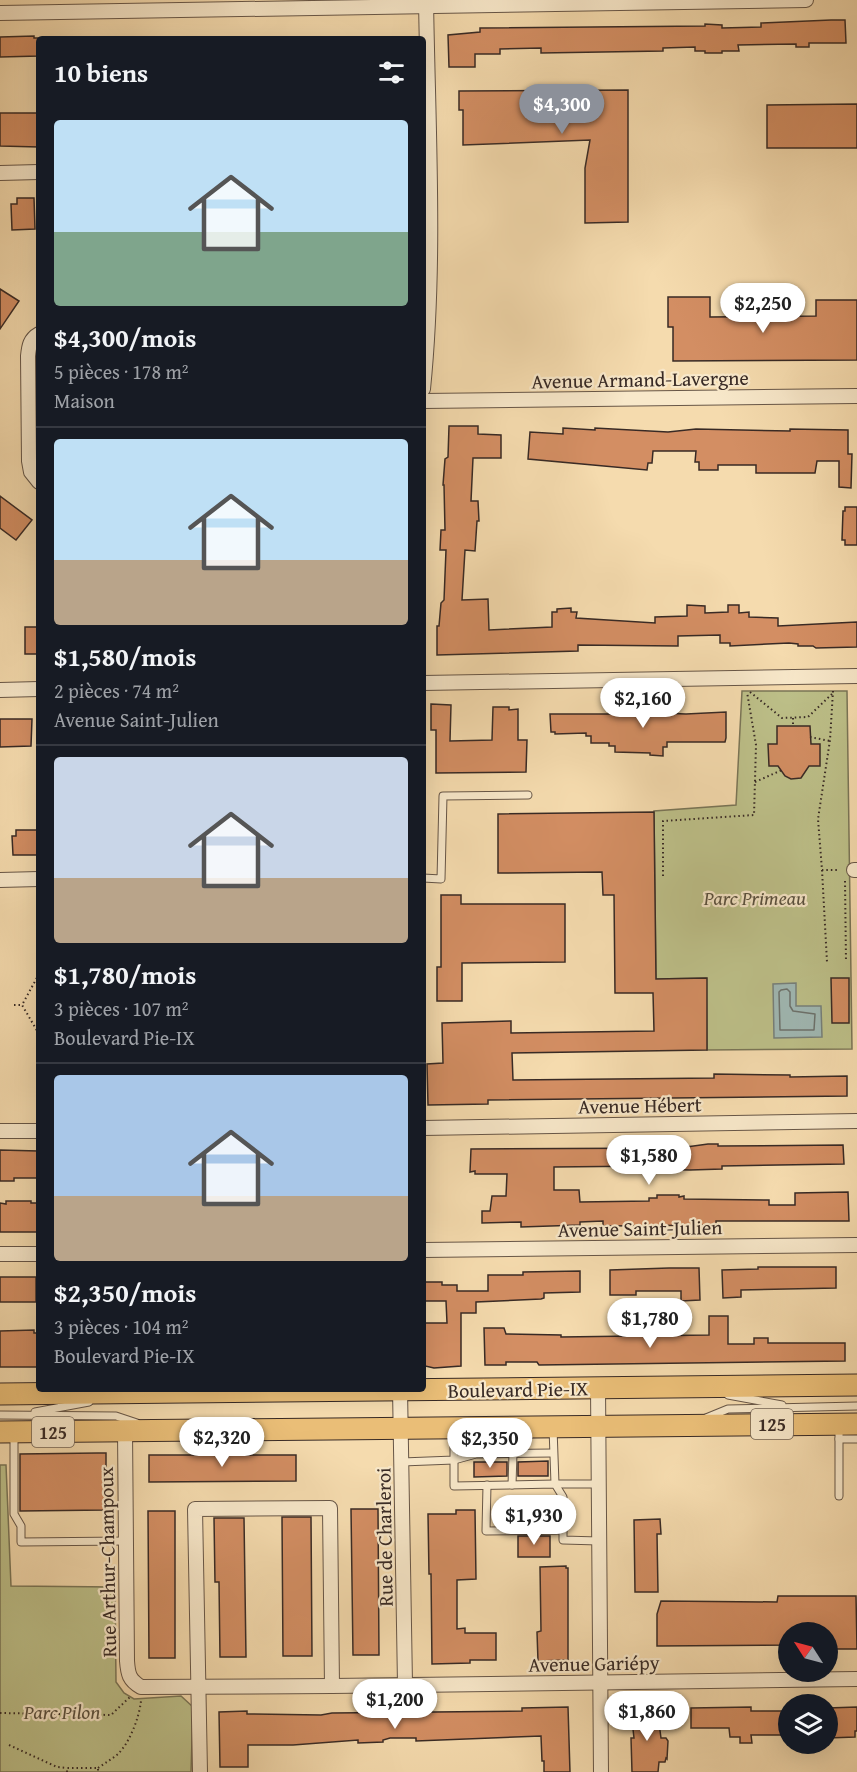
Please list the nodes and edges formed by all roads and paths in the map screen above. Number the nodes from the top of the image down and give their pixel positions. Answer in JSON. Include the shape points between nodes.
{"nodes":[{"id":1,"x":806,"y":0,"type":"edge"},
{"id":2,"x":426,"y":3,"type":"edge"},
{"id":3,"x":0,"y":13,"type":"edge"},
{"id":4,"x":427,"y":164,"type":"edge"},
{"id":5,"x":36,"y":172,"type":"edge"},
{"id":6,"x":0,"y":173,"type":"edge"},
{"id":7,"x":426,"y":328,"type":"edge"},
{"id":8,"x":36,"y":336,"type":"edge"},
{"id":9,"x":857,"y":396,"type":"edge"},
{"id":10,"x":426,"y":401,"type":"edge"},
{"id":11,"x":36,"y":478,"type":"edge"},
{"id":12,"x":833,"y":676,"type":"junction"},
{"id":13,"x":857,"y":676,"type":"edge"},
{"id":14,"x":426,"y":683,"type":"edge"},
{"id":15,"x":36,"y":689,"type":"edge"},
{"id":16,"x":0,"y":690,"type":"edge"},
{"id":17,"x":833,"y":693,"type":"junction"},
{"id":18,"x":793,"y":718,"type":"junction"},
{"id":19,"x":794,"y":726,"type":"dead end"},
{"id":20,"x":810,"y":737,"type":"dead end"},
{"id":21,"x":830,"y":741,"type":"junction"},
{"id":22,"x":782,"y":770,"type":"dead end"},
{"id":23,"x":755,"y":782,"type":"junction"},
{"id":24,"x":528,"y":795,"type":"dead end"},
{"id":25,"x":822,"y":870,"type":"junction"},
{"id":26,"x":852,"y":870,"type":"edge"},
{"id":27,"x":663,"y":876,"type":"dead end"},
{"id":28,"x":426,"y":878,"type":"edge"},
{"id":29,"x":36,"y":879,"type":"edge"},
{"id":30,"x":0,"y":880,"type":"edge"},
{"id":31,"x":828,"y":962,"type":"dead end"},
{"id":32,"x":846,"y":962,"type":"dead end"},
{"id":33,"x":36,"y":979,"type":"edge"},
{"id":34,"x":14,"y":1005,"type":"dead end"},
{"id":35,"x":22,"y":1005,"type":"junction"},
{"id":36,"x":36,"y":1029,"type":"edge"},
{"id":37,"x":857,"y":1121,"type":"edge"},
{"id":38,"x":426,"y":1128,"type":"edge"},
{"id":39,"x":0,"y":1131,"type":"edge"},
{"id":40,"x":36,"y":1131,"type":"edge"},
{"id":41,"x":857,"y":1245,"type":"edge"},
{"id":42,"x":426,"y":1250,"type":"edge"},
{"id":43,"x":0,"y":1254,"type":"edge"},
{"id":44,"x":36,"y":1254,"type":"edge"},
{"id":45,"x":857,"y":1385,"type":"edge"},
{"id":46,"x":694,"y":1387,"type":"junction"},
{"id":47,"x":598,"y":1388,"type":"junction"},
{"id":48,"x":426,"y":1389,"type":"edge"},
{"id":49,"x":150,"y":1392,"type":"joint"},
{"id":50,"x":400,"y":1392,"type":"edge"},
{"id":51,"x":0,"y":1394,"type":"edge"},
{"id":52,"x":857,"y":1406,"type":"edge"},
{"id":53,"x":796,"y":1408,"type":"junction"},
{"id":54,"x":0,"y":1415,"type":"edge"},
{"id":55,"x":687,"y":1425,"type":"junction"},
{"id":56,"x":11,"y":1426,"type":"edge"},
{"id":57,"x":553,"y":1426,"type":"junction"},
{"id":58,"x":598,"y":1426,"type":"junction"},
{"id":59,"x":454,"y":1427,"type":"junction"},
{"id":60,"x":402,"y":1428,"type":"junction"},
{"id":61,"x":845,"y":1429,"type":"edge"},
{"id":62,"x":158,"y":1430,"type":"junction"},
{"id":63,"x":125,"y":1431,"type":"junction"},
{"id":64,"x":857,"y":1439,"type":"edge"},
{"id":65,"x":513,"y":1453,"type":"junction"},
{"id":66,"x":553,"y":1453,"type":"junction"},
{"id":67,"x":454,"y":1460,"type":"junction"},
{"id":68,"x":402,"y":1462,"type":"junction"},
{"id":69,"x":555,"y":1484,"type":"junction"},
{"id":70,"x":598,"y":1484,"type":"junction"},
{"id":71,"x":487,"y":1485,"type":"junction"},
{"id":72,"x":512,"y":1485,"type":"junction"},
{"id":73,"x":839,"y":1496,"type":"dead end"},
{"id":74,"x":563,"y":1530,"type":"junction"},
{"id":75,"x":126,"y":1540,"type":"junction"},
{"id":76,"x":599,"y":1541,"type":"junction"},
{"id":77,"x":857,"y":1679,"type":"edge"},
{"id":78,"x":600,"y":1682,"type":"junction"},
{"id":79,"x":405,"y":1684,"type":"junction"},
{"id":80,"x":332,"y":1686,"type":"junction"},
{"id":81,"x":141,"y":1687,"type":"junction"},
{"id":82,"x":198,"y":1688,"type":"junction"},
{"id":83,"x":0,"y":1713,"type":"edge"},
{"id":84,"x":9,"y":1745,"type":"dead end"},
{"id":85,"x":67,"y":1770,"type":"edge"},
{"id":86,"x":98,"y":1770,"type":"edge"},
{"id":87,"x":200,"y":1772,"type":"edge"},
{"id":88,"x":601,"y":1772,"type":"edge"}],
"edges":[{"from":1,"to":2,"type":"street"},
{"from":2,"to":3,"type":"street"},
{"from":2,"to":4,"type":"street"},
{"from":4,"to":7,"type":"street"},
{"from":5,"to":6,"type":"street"},
{"from":8,"to":11,"type":"street","via":[[28,345],[29,461]]},
{"from":9,"to":10,"type":"street","name":"Avenue Armand-Lavergne"},
{"from":12,"to":13,"type":"street"},
{"from":12,"to":14,"type":"street"},
{"from":12,"to":17,"type":"path"},
{"from":15,"to":16,"type":"street"},
{"from":17,"to":18,"type":"path","via":[[808,717]]},
{"from":17,"to":21,"type":"path"},
{"from":18,"to":19,"type":"path"},
{"from":18,"to":23,"type":"path","via":[[782,718],[746,690],[756,745]]},
{"from":20,"to":21,"type":"path"},
{"from":21,"to":25,"type":"path","via":[[818,819]]},
{"from":22,"to":23,"type":"path"},
{"from":23,"to":27,"type":"path","via":[[754,815],[663,821]]},
{"from":24,"to":28,"type":"lane","via":[[443,796],[441,879]]},
{"from":25,"to":26,"type":"path"},
{"from":25,"to":31,"type":"path"},
{"from":26,"to":32,"type":"path"},
{"from":29,"to":30,"type":"street"},
{"from":33,"to":35,"type":"path"},
{"from":34,"to":35,"type":"path"},
{"from":35,"to":36,"type":"path"},
{"from":37,"to":38,"type":"street","name":"Avenue Hébert"},
{"from":39,"to":40,"type":"street"},
{"from":41,"to":42,"type":"street","name":"Avenue Saint-Julien"},
{"from":43,"to":44,"type":"street"},
{"from":45,"to":46,"type":"main road","name":"Boulevard Pie-IX","number":"125"},
{"from":46,"to":47,"type":"main road","name":"Boulevard Pie-IX","number":"125"},
{"from":46,"to":53,"type":"lane"},
{"from":47,"to":48,"type":"main road","name":"Boulevard Pie-IX","number":"125"},
{"from":47,"to":58,"type":"street"},
{"from":49,"to":51,"type":"main road","name":"Boulevard Pie-IX","number":"125"},
{"from":49,"to":56,"type":"lane"},
{"from":50,"to":60,"type":"street","name":"Rue de Charleroi"},
{"from":52,"to":53,"type":"lane"},
{"from":53,"to":55,"type":"lane","via":[[728,1409]]},
{"from":54,"to":56,"type":"lane"},
{"from":55,"to":58,"type":"main road","name":"Boulevard Pie-IX","number":"125"},
{"from":55,"to":61,"type":"main road","name":"Boulevard Pie-IX","number":"125"},
{"from":56,"to":62,"type":"lane","via":[[116,1416]]},
{"from":56,"to":63,"type":"main road","name":"Boulevard Pie-IX","number":"125"},
{"from":56,"to":75,"type":"lane","via":[[14,1514],[21,1526],[21,1542]]},
{"from":57,"to":58,"type":"main road","name":"Boulevard Pie-IX","number":"125"},
{"from":57,"to":59,"type":"main road","name":"Boulevard Pie-IX","number":"125"},
{"from":57,"to":66,"type":"lane"},
{"from":58,"to":70,"type":"street"},
{"from":59,"to":60,"type":"main road","name":"Boulevard Pie-IX","number":"125"},
{"from":59,"to":67,"type":"lane"},
{"from":60,"to":62,"type":"main road","name":"Boulevard Pie-IX","number":"125"},
{"from":60,"to":68,"type":"street","name":"Rue de Charleroi"},
{"from":61,"to":64,"type":"lane"},
{"from":61,"to":73,"type":"lane"},
{"from":62,"to":63,"type":"main road","name":"Boulevard Pie-IX","number":"125"},
{"from":63,"to":75,"type":"street","name":"Rue Arthur-Champoux"},
{"from":65,"to":66,"type":"lane"},
{"from":65,"to":67,"type":"lane","via":[[476,1454]]},
{"from":65,"to":72,"type":"lane"},
{"from":66,"to":69,"type":"lane"},
{"from":67,"to":68,"type":"lane"},
{"from":67,"to":71,"type":"lane","via":[[454,1486]]},
{"from":68,"to":79,"type":"street","name":"Rue de Charleroi"},
{"from":69,"to":70,"type":"lane"},
{"from":69,"to":72,"type":"lane"},
{"from":69,"to":74,"type":"lane","via":[[563,1497]]},
{"from":70,"to":76,"type":"street"},
{"from":71,"to":72,"type":"lane"},
{"from":71,"to":74,"type":"lane","via":[[486,1531]]},
{"from":74,"to":76,"type":"lane","via":[[563,1540]]},
{"from":75,"to":81,"type":"street","name":"Rue Arthur-Champoux","via":[[128,1674]]},
{"from":76,"to":78,"type":"street"},
{"from":77,"to":78,"type":"street","name":"Avenue Gariépy"},
{"from":78,"to":79,"type":"street","name":"Avenue Gariépy"},
{"from":78,"to":88,"type":"street"},
{"from":79,"to":80,"type":"street","name":"Avenue Gariépy"},
{"from":80,"to":82,"type":"street","name":"Avenue Gariépy"},
{"from":80,"to":82,"type":"street","via":[[330,1508],[195,1509]]},
{"from":81,"to":82,"type":"street","name":"Avenue Gariépy"},
{"from":81,"to":83,"type":"path","via":[[111,1715]]},
{"from":81,"to":86,"type":"path","via":[[141,1705],[131,1733],[119,1753]]},
{"from":82,"to":87,"type":"street"},
{"from":84,"to":85,"type":"path"},
{"from":85,"to":86,"type":"path"}]}
